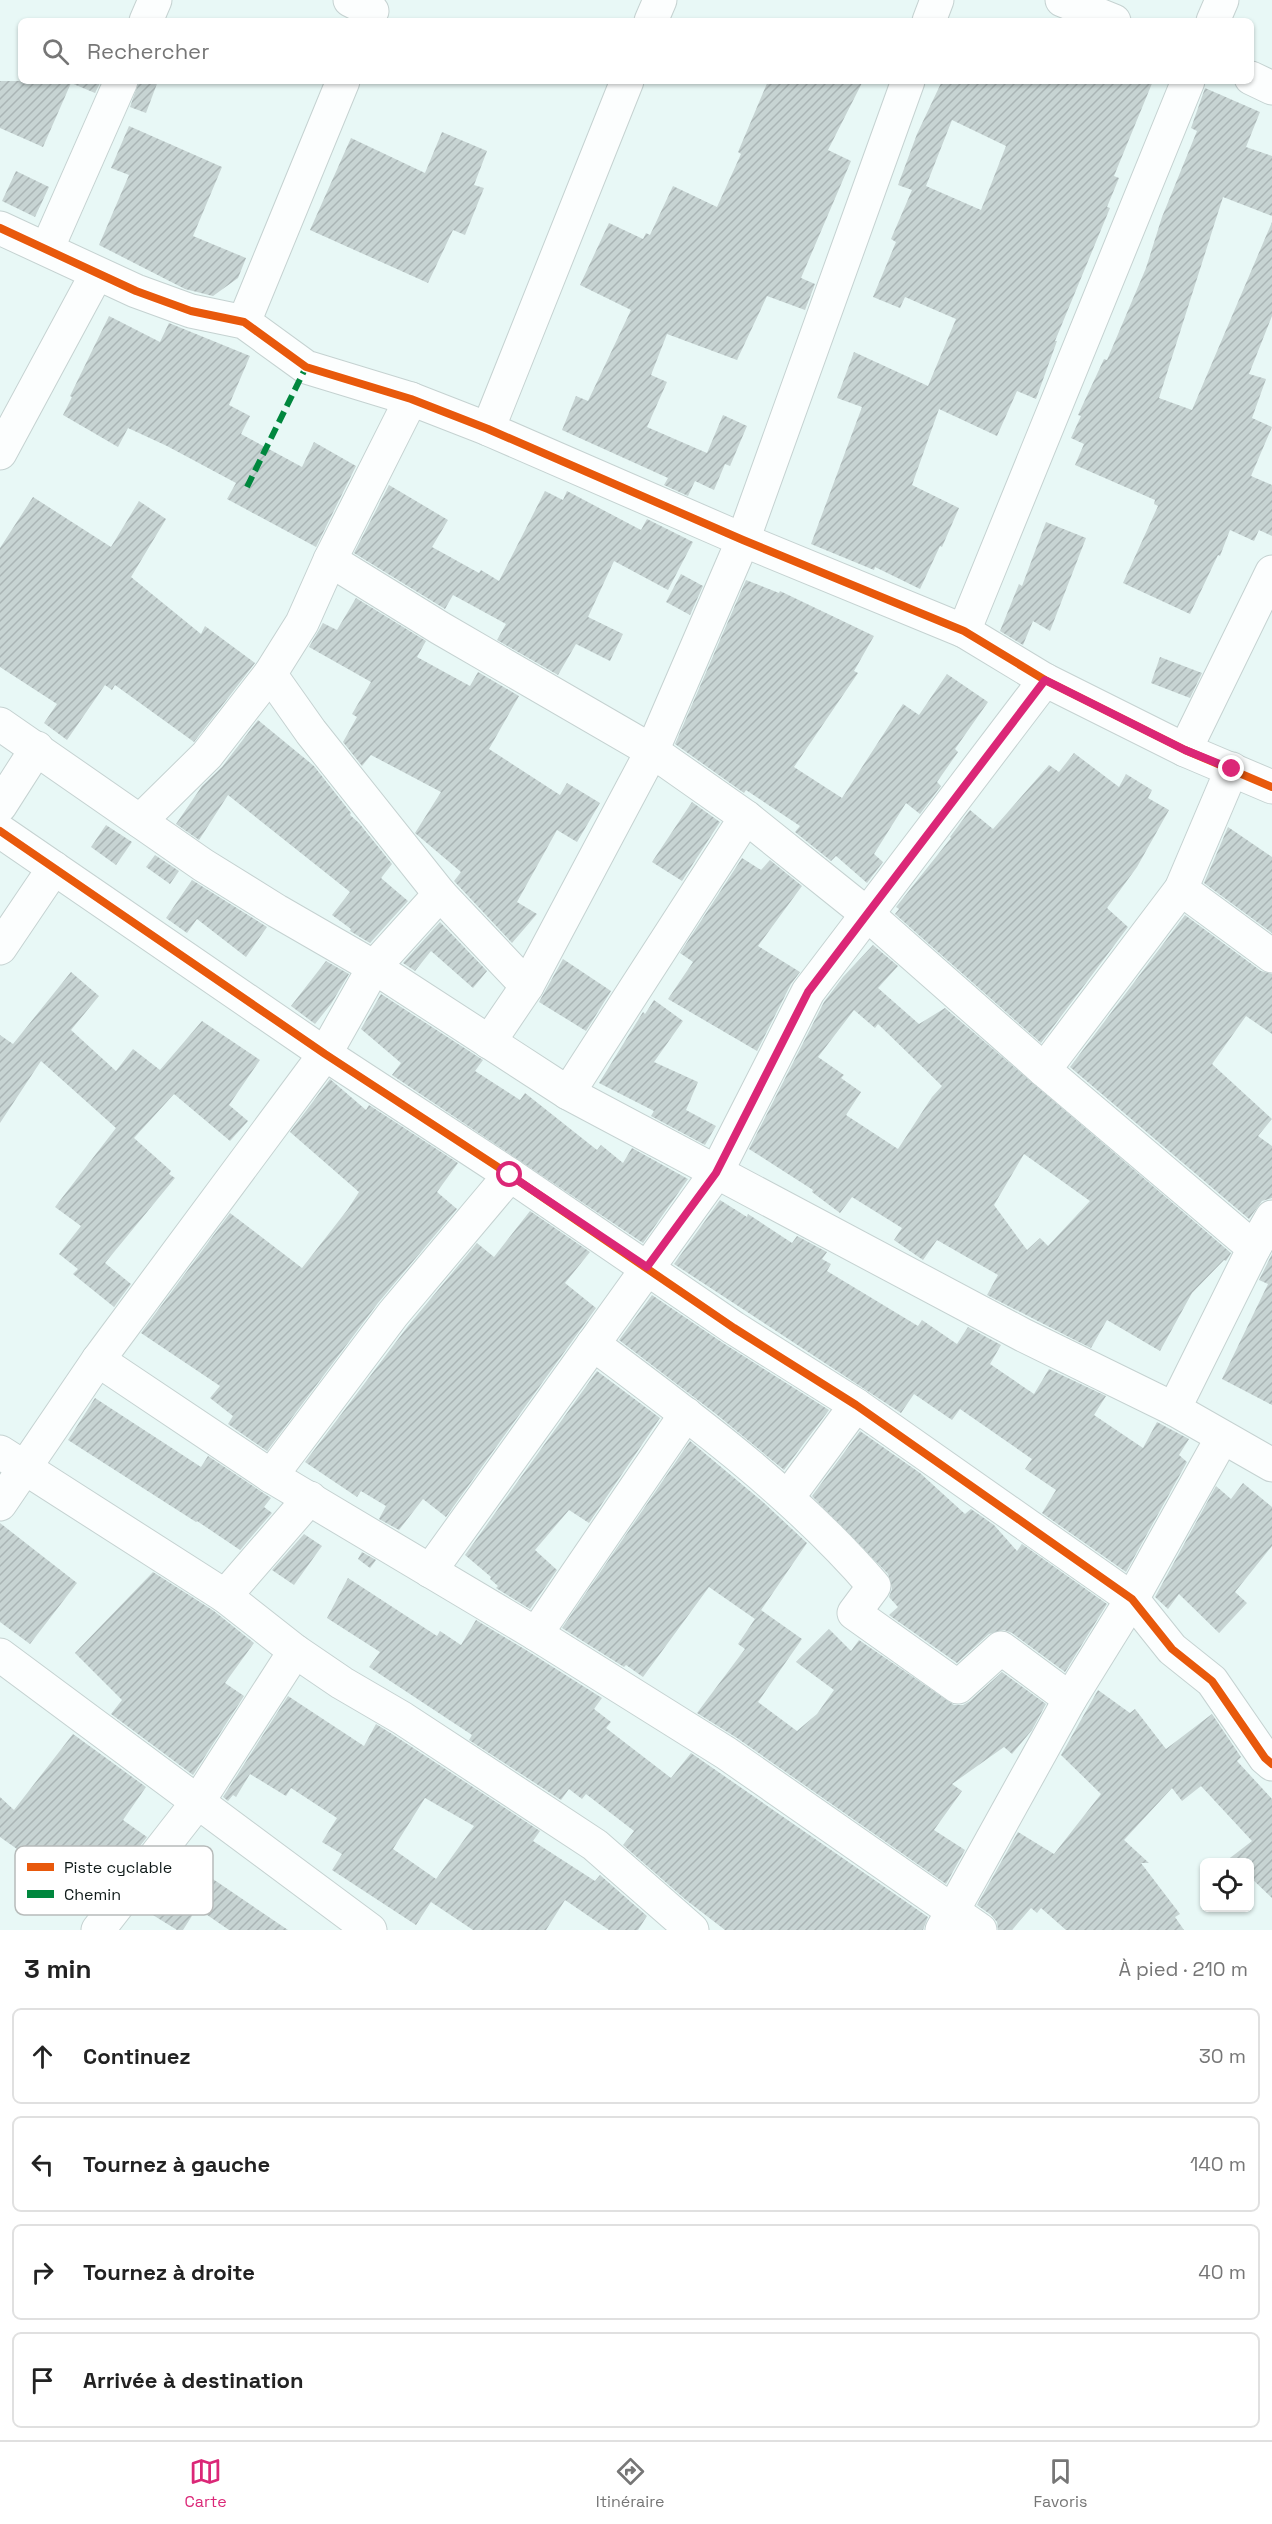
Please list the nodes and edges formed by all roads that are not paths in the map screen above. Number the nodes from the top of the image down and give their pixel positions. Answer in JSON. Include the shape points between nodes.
{"nodes":[{"id":1,"x":155,"y":0,"type":"edge"},
{"id":2,"x":660,"y":0,"type":"edge"},
{"id":3,"x":937,"y":0,"type":"edge"},
{"id":4,"x":1062,"y":0,"type":"edge"},
{"id":5,"x":1222,"y":0,"type":"edge"},
{"id":6,"x":147,"y":18,"type":"edge"},
{"id":7,"x":652,"y":18,"type":"edge"},
{"id":8,"x":930,"y":18,"type":"edge"},
{"id":9,"x":1107,"y":18,"type":"edge"},
{"id":10,"x":1214,"y":18,"type":"edge"},
{"id":11,"x":1254,"y":79,"type":"edge"},
{"id":12,"x":120,"y":84,"type":"edge"},
{"id":13,"x":342,"y":84,"type":"edge"},
{"id":14,"x":626,"y":84,"type":"edge"},
{"id":15,"x":907,"y":84,"type":"edge"},
{"id":16,"x":1187,"y":84,"type":"edge"},
{"id":17,"x":1272,"y":88,"type":"edge"},
{"id":18,"x":0,"y":228,"type":"edge"},
{"id":19,"x":47,"y":249,"type":"junction"},
{"id":20,"x":96,"y":275,"type":"junction"},
{"id":21,"x":244,"y":322,"type":"junction"},
{"id":22,"x":411,"y":399,"type":"junction"},
{"id":23,"x":488,"y":429,"type":"junction"},
{"id":24,"x":0,"y":453,"type":"edge"},
{"id":25,"x":743,"y":540,"type":"junction"},
{"id":26,"x":330,"y":560,"type":"junction"},
{"id":27,"x":1272,"y":572,"type":"edge"},
{"id":28,"x":964,"y":631,"type":"junction"},
{"id":29,"x":270,"y":674,"type":"junction"},
{"id":30,"x":1045,"y":680,"type":"junction"},
{"id":31,"x":0,"y":724,"type":"edge"},
{"id":32,"x":37,"y":748,"type":"junction"},
{"id":33,"x":1185,"y":750,"type":"junction"},
{"id":34,"x":652,"y":751,"type":"junction"},
{"id":35,"x":1232,"y":769,"type":"junction"},
{"id":36,"x":1272,"y":787,"type":"edge"},
{"id":37,"x":0,"y":806,"type":"edge"},
{"id":38,"x":746,"y":818,"type":"junction"},
{"id":39,"x":140,"y":821,"type":"junction"},
{"id":40,"x":0,"y":831,"type":"edge"},
{"id":41,"x":54,"y":868,"type":"junction"},
{"id":42,"x":1180,"y":888,"type":"junction"},
{"id":43,"x":440,"y":894,"type":"junction"},
{"id":44,"x":867,"y":914,"type":"junction"},
{"id":45,"x":0,"y":948,"type":"edge"},
{"id":46,"x":1272,"y":956,"type":"edge"},
{"id":47,"x":374,"y":967,"type":"junction"},
{"id":48,"x":527,"y":986,"type":"junction"},
{"id":49,"x":489,"y":1042,"type":"junction"},
{"id":50,"x":325,"y":1054,"type":"junction"},
{"id":51,"x":1044,"y":1070,"type":"junction"},
{"id":52,"x":568,"y":1094,"type":"junction"},
{"id":53,"x":716,"y":1173,"type":"junction"},
{"id":54,"x":510,"y":1175,"type":"junction"},
{"id":55,"x":1272,"y":1217,"type":"edge"},
{"id":56,"x":1254,"y":1248,"type":"junction"},
{"id":57,"x":647,"y":1267,"type":"junction"},
{"id":58,"x":593,"y":1344,"type":"junction"},
{"id":59,"x":98,"y":1360,"type":"junction"},
{"id":60,"x":856,"y":1405,"type":"junction"},
{"id":61,"x":1174,"y":1409,"type":"junction"},
{"id":62,"x":686,"y":1414,"type":"junction"},
{"id":63,"x":1222,"y":1438,"type":"junction"},
{"id":64,"x":12,"y":1461,"type":"edge"},
{"id":65,"x":1272,"y":1465,"type":"edge"},
{"id":66,"x":271,"y":1476,"type":"junction"},
{"id":67,"x":788,"y":1497,"type":"junction"},
{"id":68,"x":310,"y":1498,"type":"junction"},
{"id":69,"x":0,"y":1504,"type":"edge"},
{"id":70,"x":429,"y":1571,"type":"junction"},
{"id":71,"x":225,"y":1596,"type":"junction"},
{"id":72,"x":1132,"y":1599,"type":"junction"},
{"id":73,"x":536,"y":1634,"type":"junction"},
{"id":74,"x":295,"y":1651,"type":"junction"},
{"id":75,"x":0,"y":1655,"type":"edge"},
{"id":76,"x":1070,"y":1699,"type":"junction"},
{"id":77,"x":1272,"y":1764,"type":"edge"},
{"id":78,"x":197,"y":1803,"type":"junction"},
{"id":79,"x":163,"y":1846,"type":"edge"},
{"id":80,"x":110,"y":1915,"type":"edge"},
{"id":81,"x":948,"y":1920,"type":"edge"},
{"id":82,"x":98,"y":1930,"type":"edge"},
{"id":83,"x":370,"y":1930,"type":"edge"},
{"id":84,"x":692,"y":1930,"type":"edge"},
{"id":85,"x":980,"y":1930,"type":"edge"}],
"edges":[{"from":1,"to":6,"type":"street"},
{"from":2,"to":7,"type":"street"},
{"from":3,"to":8,"type":"street"},
{"from":4,"to":9,"type":"street"},
{"from":5,"to":10,"type":"street"},
{"from":11,"to":17,"type":"street"},
{"from":12,"to":19,"type":"street"},
{"from":13,"to":21,"type":"street"},
{"from":14,"to":23,"type":"street"},
{"from":15,"to":25,"type":"street"},
{"from":16,"to":28,"type":"street"},
{"from":18,"to":19,"type":"street"},
{"from":19,"to":20,"type":"street"},
{"from":20,"to":21,"type":"street","via":[[191,310]]},
{"from":20,"to":24,"type":"street"},
{"from":21,"to":22,"type":"street","via":[[306,367]]},
{"from":22,"to":23,"type":"street"},
{"from":22,"to":26,"type":"street"},
{"from":23,"to":25,"type":"street"},
{"from":25,"to":28,"type":"street"},
{"from":25,"to":34,"type":"street"},
{"from":26,"to":29,"type":"street","via":[[302,623]]},
{"from":26,"to":34,"type":"street"},
{"from":27,"to":33,"type":"street"},
{"from":28,"to":30,"type":"street"},
{"from":29,"to":39,"type":"street","via":[[207,755]]},
{"from":29,"to":43,"type":"street","via":[[311,732]]},
{"from":30,"to":33,"type":"street"},
{"from":30,"to":44,"type":"street"},
{"from":31,"to":32,"type":"street"},
{"from":32,"to":37,"type":"street"},
{"from":32,"to":39,"type":"street"},
{"from":33,"to":35,"type":"street"},
{"from":34,"to":38,"type":"street"},
{"from":34,"to":48,"type":"street"},
{"from":35,"to":36,"type":"street"},
{"from":35,"to":42,"type":"street"},
{"from":38,"to":44,"type":"street"},
{"from":38,"to":52,"type":"street"},
{"from":39,"to":47,"type":"street","via":[[277,911]]},
{"from":40,"to":41,"type":"street"},
{"from":41,"to":45,"type":"street"},
{"from":41,"to":50,"type":"street"},
{"from":42,"to":46,"type":"street"},
{"from":42,"to":51,"type":"street"},
{"from":43,"to":47,"type":"street"},
{"from":43,"to":48,"type":"street"},
{"from":44,"to":51,"type":"street"},
{"from":44,"to":53,"type":"street","via":[[808,992]]},
{"from":47,"to":49,"type":"street"},
{"from":47,"to":50,"type":"street"},
{"from":48,"to":49,"type":"street"},
{"from":49,"to":52,"type":"street"},
{"from":50,"to":54,"type":"street"},
{"from":50,"to":59,"type":"street"},
{"from":51,"to":56,"type":"street"},
{"from":52,"to":53,"type":"street"},
{"from":53,"to":57,"type":"street"},
{"from":53,"to":61,"type":"street","via":[[1023,1335]]},
{"from":54,"to":57,"type":"street"},
{"from":54,"to":66,"type":"street","via":[[393,1314]]},
{"from":55,"to":56,"type":"street"},
{"from":56,"to":61,"type":"street"},
{"from":57,"to":58,"type":"street"},
{"from":57,"to":60,"type":"street"},
{"from":58,"to":62,"type":"street"},
{"from":58,"to":70,"type":"street"},
{"from":59,"to":64,"type":"street"},
{"from":59,"to":66,"type":"street"},
{"from":60,"to":67,"type":"street"},
{"from":60,"to":72,"type":"street"},
{"from":61,"to":63,"type":"street"},
{"from":62,"to":67,"type":"street"},
{"from":62,"to":73,"type":"street"},
{"from":63,"to":65,"type":"street"},
{"from":63,"to":72,"type":"street"},
{"from":64,"to":69,"type":"street"},
{"from":64,"to":71,"type":"street"},
{"from":66,"to":68,"type":"street"},
{"from":67,"to":76,"type":"street","via":[[874,1586],[854,1614],[958,1687],[1001,1648]]},
{"from":68,"to":70,"type":"street"},
{"from":68,"to":71,"type":"street"},
{"from":70,"to":73,"type":"street"},
{"from":71,"to":74,"type":"street"},
{"from":72,"to":76,"type":"street"},
{"from":72,"to":77,"type":"street","via":[[1172,1649],[1212,1681]]},
{"from":73,"to":81,"type":"street","via":[[726,1753]]},
{"from":74,"to":78,"type":"street"},
{"from":74,"to":84,"type":"street","via":[[595,1845]]},
{"from":75,"to":78,"type":"street"},
{"from":76,"to":81,"type":"street"},
{"from":78,"to":79,"type":"street"},
{"from":78,"to":83,"type":"street"},
{"from":80,"to":82,"type":"street"},
{"from":81,"to":85,"type":"street"}]}
